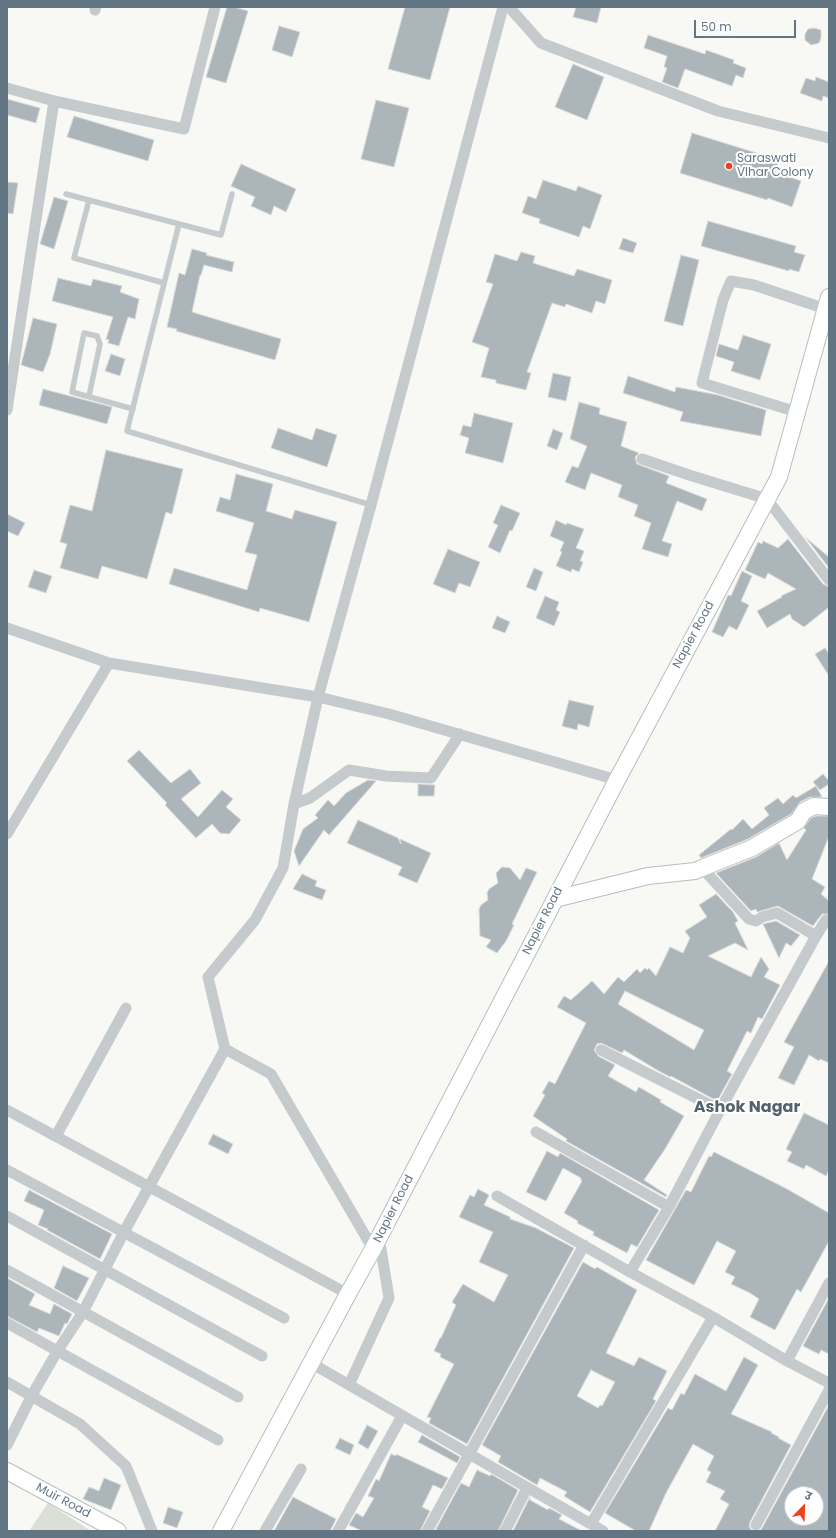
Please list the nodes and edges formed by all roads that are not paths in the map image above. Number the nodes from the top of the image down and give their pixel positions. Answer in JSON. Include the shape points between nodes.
{"nodes":[{"id":1,"x":215,"y":7,"type":"edge"},
{"id":2,"x":503,"y":7,"type":"edge"},
{"id":3,"x":509,"y":7,"type":"edge"},
{"id":4,"x":7,"y":88,"type":"edge"},
{"id":5,"x":54,"y":101,"type":"junction"},
{"id":6,"x":829,"y":138,"type":"edge"},
{"id":7,"x":66,"y":194,"type":"dead end"},
{"id":8,"x":232,"y":194,"type":"dead end"},
{"id":9,"x":89,"y":200,"type":"junction"},
{"id":10,"x":179,"y":224,"type":"junction"},
{"id":11,"x":164,"y":283,"type":"junction"},
{"id":12,"x":827,"y":303,"type":"edge"},
{"id":13,"x":9,"y":382,"type":"edge"},
{"id":14,"x":89,"y":396,"type":"junction"},
{"id":15,"x":133,"y":408,"type":"junction"},
{"id":16,"x":7,"y":410,"type":"edge"},
{"id":17,"x":797,"y":412,"type":"junction"},
{"id":18,"x":642,"y":459,"type":"dead end"},
{"id":19,"x":767,"y":499,"type":"junction"},
{"id":20,"x":371,"y":505,"type":"junction"},
{"id":21,"x":829,"y":580,"type":"edge"},
{"id":22,"x":7,"y":628,"type":"edge"},
{"id":23,"x":109,"y":663,"type":"junction"},
{"id":24,"x":318,"y":697,"type":"junction"},
{"id":25,"x":460,"y":734,"type":"junction"},
{"id":26,"x":617,"y":780,"type":"junction"},
{"id":27,"x":294,"y":804,"type":"junction"},
{"id":28,"x":829,"y":807,"type":"edge"},
{"id":29,"x":7,"y":834,"type":"edge"},
{"id":30,"x":702,"y":868,"type":"junction"},
{"id":31,"x":555,"y":899,"type":"junction"},
{"id":32,"x":829,"y":922,"type":"edge"},
{"id":33,"x":816,"y":936,"type":"junction"},
{"id":34,"x":126,"y":1008,"type":"dead end"},
{"id":35,"x":225,"y":1049,"type":"junction"},
{"id":36,"x":600,"y":1050,"type":"dead end"},
{"id":37,"x":7,"y":1110,"type":"edge"},
{"id":38,"x":720,"y":1110,"type":"junction"},
{"id":39,"x":536,"y":1132,"type":"dead end"},
{"id":40,"x":56,"y":1136,"type":"junction"},
{"id":41,"x":7,"y":1170,"type":"edge"},
{"id":42,"x":149,"y":1187,"type":"junction"},
{"id":43,"x":497,"y":1196,"type":"dead end"},
{"id":44,"x":669,"y":1207,"type":"junction"},
{"id":45,"x":7,"y":1216,"type":"edge"},
{"id":46,"x":124,"y":1232,"type":"junction"},
{"id":47,"x":376,"y":1243,"type":"junction"},
{"id":48,"x":584,"y":1245,"type":"junction"},
{"id":49,"x":7,"y":1270,"type":"edge"},
{"id":50,"x":104,"y":1270,"type":"junction"},
{"id":51,"x":630,"y":1272,"type":"junction"},
{"id":52,"x":829,"y":1283,"type":"edge"},
{"id":53,"x":348,"y":1294,"type":"junction"},
{"id":54,"x":83,"y":1312,"type":"junction"},
{"id":55,"x":714,"y":1317,"type":"junction"},
{"id":56,"x":284,"y":1318,"type":"dead end"},
{"id":57,"x":7,"y":1323,"type":"edge"},
{"id":58,"x":58,"y":1350,"type":"junction"},
{"id":59,"x":262,"y":1356,"type":"dead end"},
{"id":60,"x":787,"y":1361,"type":"junction"},
{"id":61,"x":311,"y":1363,"type":"junction"},
{"id":62,"x":7,"y":1382,"type":"edge"},
{"id":63,"x":829,"y":1383,"type":"edge"},
{"id":64,"x":349,"y":1385,"type":"junction"},
{"id":65,"x":829,"y":1390,"type":"edge"},
{"id":66,"x":32,"y":1395,"type":"junction"},
{"id":67,"x":238,"y":1397,"type":"dead end"},
{"id":68,"x":402,"y":1416,"type":"junction"},
{"id":69,"x":218,"y":1440,"type":"dead end"},
{"id":70,"x":7,"y":1445,"type":"edge"},
{"id":71,"x":469,"y":1456,"type":"junction"},
{"id":72,"x":301,"y":1469,"type":"dead end"},
{"id":73,"x":7,"y":1471,"type":"edge"},
{"id":74,"x":527,"y":1488,"type":"junction"},
{"id":75,"x":591,"y":1524,"type":"junction"},
{"id":76,"x":756,"y":1525,"type":"dead end"},
{"id":77,"x":118,"y":1531,"type":"edge"},
{"id":78,"x":152,"y":1531,"type":"edge"},
{"id":79,"x":221,"y":1531,"type":"edge"},
{"id":80,"x":265,"y":1531,"type":"edge"},
{"id":81,"x":338,"y":1531,"type":"edge"},
{"id":82,"x":427,"y":1531,"type":"edge"},
{"id":83,"x":505,"y":1531,"type":"edge"},
{"id":84,"x":602,"y":1531,"type":"edge"}],
"edges":[{"from":1,"to":5,"type":"street","via":[[184,129]]},
{"from":2,"to":20,"type":"street"},
{"from":3,"to":6,"type":"street","via":[[541,43],[718,112]]},
{"from":4,"to":5,"type":"street"},
{"from":5,"to":13,"type":"street"},
{"from":7,"to":9,"type":"lane"},
{"from":8,"to":10,"type":"lane","via":[[221,235]]},
{"from":9,"to":10,"type":"lane"},
{"from":9,"to":11,"type":"lane","via":[[74,258]]},
{"from":10,"to":11,"type":"lane"},
{"from":11,"to":15,"type":"lane"},
{"from":12,"to":17,"type":"street","name":"Napier Road"},
{"from":12,"to":17,"type":"street","via":[[731,281],[723,300],[702,382]]},
{"from":13,"to":16,"type":"street"},
{"from":14,"to":14,"type":"lane","via":[[72,392],[84,333],[97,336],[100,344]]},
{"from":14,"to":15,"type":"lane"},
{"from":15,"to":20,"type":"lane","via":[[127,431]]},
{"from":17,"to":19,"type":"street","name":"Napier Road","via":[[779,477]]},
{"from":18,"to":19,"type":"street"},
{"from":19,"to":21,"type":"street"},
{"from":19,"to":26,"type":"street","name":"Napier Road"},
{"from":20,"to":24,"type":"street"},
{"from":22,"to":23,"type":"street"},
{"from":23,"to":24,"type":"street"},
{"from":23,"to":29,"type":"street"},
{"from":24,"to":25,"type":"street"},
{"from":24,"to":27,"type":"street"},
{"from":25,"to":26,"type":"street"},
{"from":25,"to":27,"type":"street","via":[[431,778],[386,776],[349,770],[310,798]]},
{"from":26,"to":31,"type":"street","name":"Napier Road"},
{"from":27,"to":35,"type":"street","via":[[283,868],[255,920],[208,977]]},
{"from":28,"to":30,"type":"street","via":[[814,806],[804,811],[798,821],[752,848]]},
{"from":30,"to":31,"type":"street","via":[[648,876]]},
{"from":30,"to":33,"type":"street","via":[[749,919],[756,921],[777,913]]},
{"from":31,"to":47,"type":"street","name":"Napier Road"},
{"from":32,"to":33,"type":"street","via":[[826,920]]},
{"from":33,"to":38,"type":"street"},
{"from":34,"to":40,"type":"street"},
{"from":35,"to":42,"type":"street"},
{"from":35,"to":47,"type":"street","via":[[271,1074]]},
{"from":36,"to":38,"type":"street"},
{"from":37,"to":40,"type":"street"},
{"from":38,"to":44,"type":"street"},
{"from":39,"to":44,"type":"street"},
{"from":40,"to":42,"type":"street"},
{"from":41,"to":46,"type":"street"},
{"from":42,"to":46,"type":"street"},
{"from":42,"to":53,"type":"street"},
{"from":43,"to":48,"type":"street"},
{"from":44,"to":51,"type":"street"},
{"from":45,"to":50,"type":"street"},
{"from":46,"to":50,"type":"street"},
{"from":46,"to":56,"type":"street"},
{"from":47,"to":53,"type":"street","name":"Napier Road"},
{"from":47,"to":64,"type":"street","via":[[389,1298]]},
{"from":48,"to":51,"type":"street"},
{"from":48,"to":71,"type":"street"},
{"from":49,"to":54,"type":"street"},
{"from":50,"to":54,"type":"street"},
{"from":50,"to":59,"type":"street"},
{"from":51,"to":55,"type":"street"},
{"from":52,"to":60,"type":"street"},
{"from":53,"to":61,"type":"street","name":"Napier Road"},
{"from":54,"to":58,"type":"street"},
{"from":54,"to":67,"type":"street"},
{"from":55,"to":60,"type":"street"},
{"from":55,"to":75,"type":"street"},
{"from":57,"to":58,"type":"street"},
{"from":58,"to":66,"type":"street"},
{"from":58,"to":69,"type":"street"},
{"from":60,"to":63,"type":"street"},
{"from":61,"to":64,"type":"street"},
{"from":61,"to":79,"type":"street","name":"Napier Road"},
{"from":62,"to":66,"type":"street"},
{"from":64,"to":68,"type":"street"},
{"from":65,"to":76,"type":"street"},
{"from":66,"to":70,"type":"street"},
{"from":66,"to":78,"type":"street","via":[[80,1424],[126,1466]]},
{"from":68,"to":71,"type":"street"},
{"from":68,"to":81,"type":"street"},
{"from":71,"to":74,"type":"street"},
{"from":71,"to":82,"type":"street"},
{"from":72,"to":80,"type":"street"},
{"from":73,"to":77,"type":"street","name":"Muir Road"},
{"from":74,"to":75,"type":"street"},
{"from":74,"to":83,"type":"street"},
{"from":75,"to":84,"type":"street"}]}
